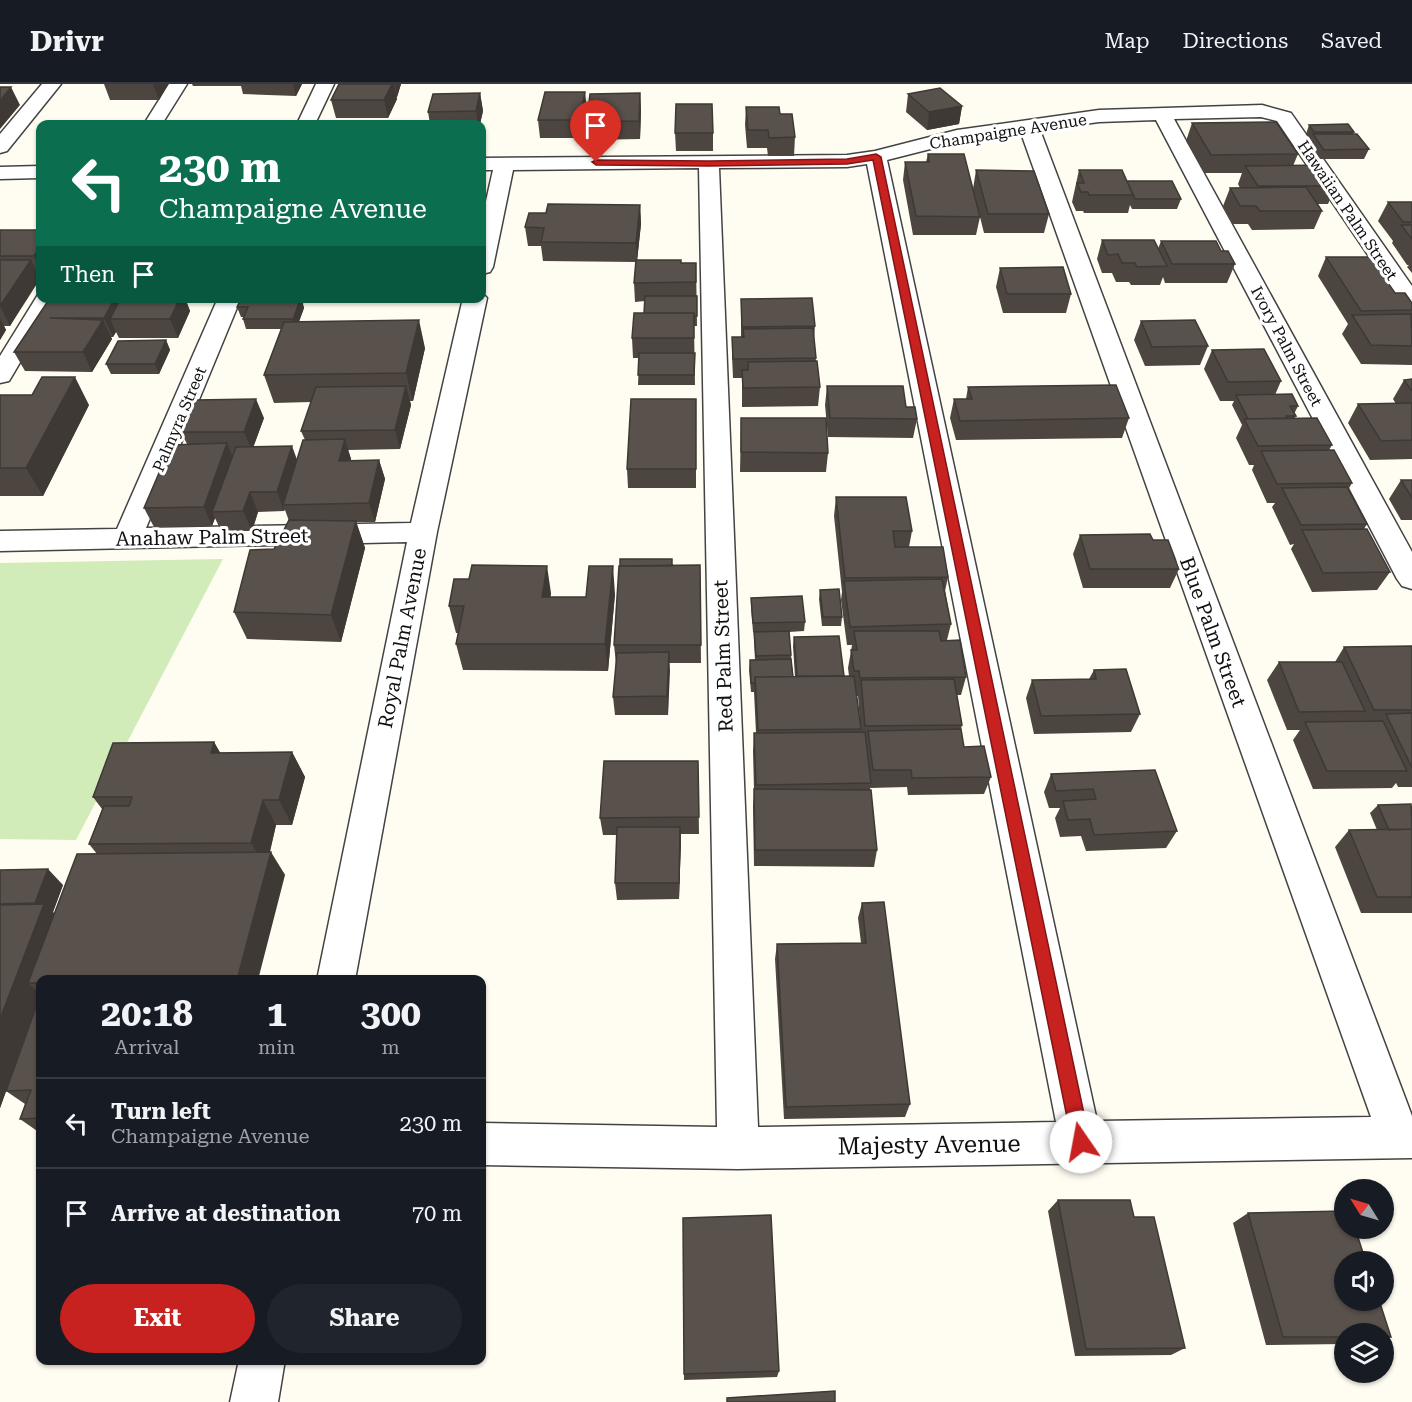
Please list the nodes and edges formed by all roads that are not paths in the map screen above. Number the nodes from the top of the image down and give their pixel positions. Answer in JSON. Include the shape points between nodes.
{"nodes":[{"id":1,"x":52,"y":84,"type":"edge"},
{"id":2,"x":178,"y":84,"type":"edge"},
{"id":3,"x":326,"y":84,"type":"edge"},
{"id":4,"x":1162,"y":114,"type":"junction"},
{"id":5,"x":1284,"y":117,"type":"joint"},
{"id":6,"x":156,"y":120,"type":"edge"},
{"id":7,"x":308,"y":120,"type":"edge"},
{"id":8,"x":1028,"y":125,"type":"junction"},
{"id":9,"x":0,"y":147,"type":"edge"},
{"id":10,"x":876,"y":157,"type":"junction"},
{"id":11,"x":486,"y":164,"type":"edge"},
{"id":12,"x":504,"y":164,"type":"junction"},
{"id":13,"x":709,"y":164,"type":"junction"},
{"id":14,"x":36,"y":172,"type":"edge"},
{"id":15,"x":0,"y":173,"type":"edge"},
{"id":16,"x":486,"y":248,"type":"edge"},
{"id":17,"x":44,"y":303,"type":"edge"},
{"id":18,"x":228,"y":303,"type":"edge"},
{"id":19,"x":474,"y":303,"type":"edge"},
{"id":20,"x":1412,"y":303,"type":"edge"},
{"id":21,"x":0,"y":376,"type":"edge"},
{"id":22,"x":423,"y":532,"type":"junction"},
{"id":23,"x":127,"y":539,"type":"junction"},
{"id":24,"x":0,"y":541,"type":"edge"},
{"id":25,"x":1412,"y":579,"type":"edge"},
{"id":26,"x":337,"y":975,"type":"edge"},
{"id":27,"x":1405,"y":1138,"type":"edge"},
{"id":28,"x":1081,"y":1142,"type":"junction"},
{"id":29,"x":486,"y":1144,"type":"edge"},
{"id":30,"x":738,"y":1148,"type":"junction"},
{"id":31,"x":261,"y":1365,"type":"edge"},
{"id":32,"x":254,"y":1402,"type":"edge"}],
"edges":[{"from":1,"to":9,"type":"street"},
{"from":2,"to":6,"type":"street"},
{"from":3,"to":7,"type":"street"},
{"from":4,"to":5,"type":"street","name":"Champaigne Avenue","via":[[1262,111]]},
{"from":4,"to":8,"type":"street","name":"Champaigne Avenue","via":[[1099,116]]},
{"from":4,"to":25,"type":"street","name":"Ivory Palm Street"},
{"from":5,"to":20,"type":"street","name":"Hawaiian Palm Street"},
{"from":8,"to":10,"type":"street","name":"Champaigne Avenue","via":[[957,136]]},
{"from":8,"to":27,"type":"street","name":"Blue Palm Street"},
{"from":10,"to":13,"type":"street","name":"Champaigne Avenue"},
{"from":10,"to":28,"type":"street"},
{"from":11,"to":12,"type":"street","name":"Champaigne Avenue"},
{"from":12,"to":13,"type":"street","name":"Champaigne Avenue"},
{"from":12,"to":16,"type":"street"},
{"from":13,"to":30,"type":"street","name":"Red Palm Street"},
{"from":14,"to":15,"type":"street"},
{"from":17,"to":21,"type":"street"},
{"from":18,"to":23,"type":"street","name":"Palmyra Street"},
{"from":19,"to":22,"type":"street","name":"Royal Palm Avenue"},
{"from":22,"to":23,"type":"street","name":"Anahaw Palm Street"},
{"from":22,"to":26,"type":"street","name":"Royal Palm Avenue"},
{"from":23,"to":24,"type":"street","name":"Anahaw Palm Street"},
{"from":27,"to":28,"type":"street","name":"Majesty Avenue"},
{"from":28,"to":30,"type":"street","name":"Majesty Avenue"},
{"from":29,"to":30,"type":"street","name":"Majesty Avenue"},
{"from":31,"to":32,"type":"street"}]}
